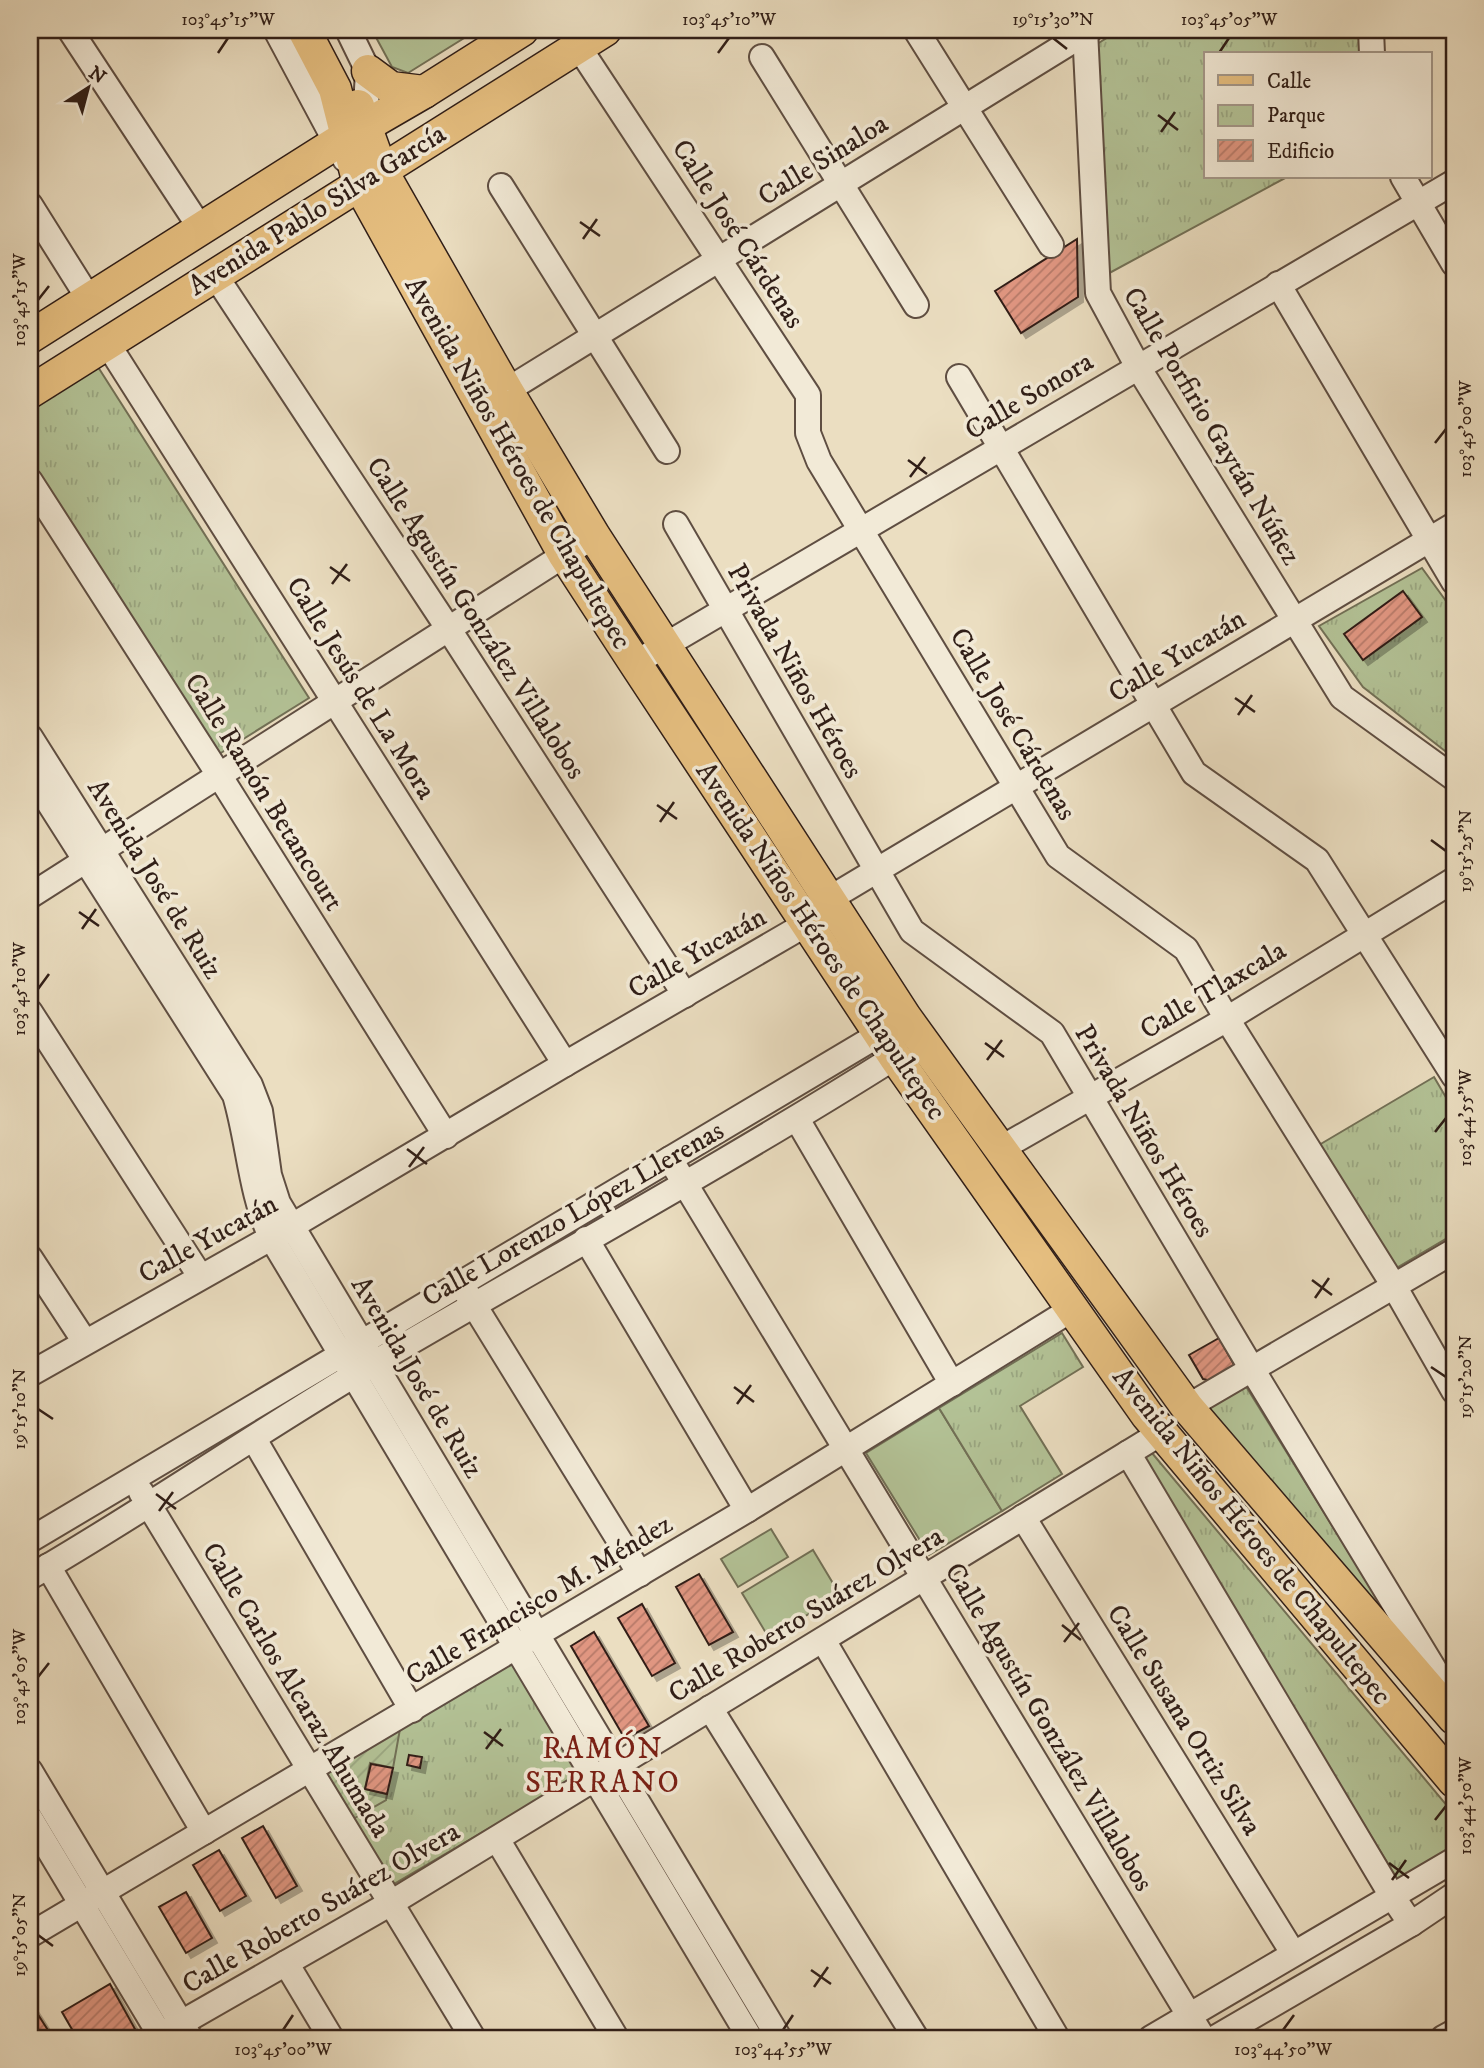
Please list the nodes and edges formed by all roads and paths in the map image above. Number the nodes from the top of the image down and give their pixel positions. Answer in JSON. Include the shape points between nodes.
{"nodes":[{"id":1,"x":70,"y":30,"type":"edge"},
{"id":2,"x":276,"y":30,"type":"edge"},
{"id":3,"x":304,"y":30,"type":"edge"},
{"id":4,"x":324,"y":30,"type":"edge"},
{"id":5,"x":348,"y":30,"type":"edge"},
{"id":6,"x":523,"y":30,"type":"edge"},
{"id":7,"x":605,"y":30,"type":"edge"},
{"id":8,"x":916,"y":30,"type":"edge"},
{"id":9,"x":1087,"y":30,"type":"edge"},
{"id":10,"x":1371,"y":30,"type":"edge"},
{"id":11,"x":578,"y":46,"type":"junction"},
{"id":12,"x":1372,"y":52,"type":"edge"},
{"id":13,"x":762,"y":57,"type":"dead end"},
{"id":14,"x":368,"y":71,"type":"junction"},
{"id":15,"x":424,"y":92,"type":"junction"},
{"id":16,"x":965,"y":107,"type":"junction"},
{"id":17,"x":349,"y":135,"type":"junction"},
{"id":18,"x":370,"y":177,"type":"junction"},
{"id":19,"x":1404,"y":178,"type":"edge"},
{"id":20,"x":1454,"y":182,"type":"edge"},
{"id":21,"x":841,"y":184,"type":"junction"},
{"id":22,"x":501,"y":186,"type":"dead end"},
{"id":23,"x":1418,"y":202,"type":"junction"},
{"id":24,"x":30,"y":205,"type":"edge"},
{"id":25,"x":201,"y":229,"type":"junction"},
{"id":26,"x":1051,"y":245,"type":"dead end"},
{"id":27,"x":719,"y":259,"type":"junction"},
{"id":28,"x":1454,"y":264,"type":"edge"},
{"id":29,"x":215,"y":275,"type":"junction"},
{"id":30,"x":1278,"y":285,"type":"junction"},
{"id":31,"x":89,"y":299,"type":"junction"},
{"id":32,"x":916,"y":305,"type":"dead end"},
{"id":33,"x":595,"y":336,"type":"junction"},
{"id":34,"x":30,"y":337,"type":"edge"},
{"id":35,"x":107,"y":343,"type":"junction"},
{"id":36,"x":1138,"y":367,"type":"junction"},
{"id":37,"x":959,"y":377,"type":"dead end"},
{"id":38,"x":30,"y":392,"type":"edge"},
{"id":39,"x":494,"y":399,"type":"junction"},
{"id":40,"x":1001,"y":448,"type":"junction"},
{"id":41,"x":667,"y":450,"type":"dead end"},
{"id":42,"x":30,"y":481,"type":"edge"},
{"id":43,"x":677,"y":524,"type":"dead end"},
{"id":44,"x":1454,"y":525,"type":"edge"},
{"id":45,"x":862,"y":529,"type":"junction"},
{"id":46,"x":594,"y":536,"type":"junction"},
{"id":47,"x":1429,"y":540,"type":"junction"},
{"id":48,"x":565,"y":554,"type":"junction"},
{"id":49,"x":1454,"y":582,"type":"edge"},
{"id":50,"x":725,"y":610,"type":"junction"},
{"id":51,"x":1295,"y":620,"type":"junction"},
{"id":52,"x":448,"y":628,"type":"junction"},
{"id":53,"x":665,"y":645,"type":"junction"},
{"id":54,"x":635,"y":663,"type":"junction"},
{"id":55,"x":334,"y":701,"type":"junction"},
{"id":56,"x":1153,"y":705,"type":"junction"},
{"id":57,"x":30,"y":737,"type":"edge"},
{"id":58,"x":30,"y":773,"type":"edge"},
{"id":59,"x":219,"y":775,"type":"junction"},
{"id":60,"x":1454,"y":778,"type":"edge"},
{"id":61,"x":1016,"y":787,"type":"junction"},
{"id":62,"x":94,"y":855,"type":"junction"},
{"id":63,"x":876,"y":870,"type":"junction"},
{"id":64,"x":1454,"y":880,"type":"edge"},
{"id":65,"x":30,"y":896,"type":"edge"},
{"id":66,"x":829,"y":899,"type":"junction"},
{"id":67,"x":808,"y":923,"type":"junction"},
{"id":68,"x":1365,"y":934,"type":"junction"},
{"id":69,"x":685,"y":995,"type":"junction"},
{"id":70,"x":30,"y":1013,"type":"edge"},
{"id":71,"x":1227,"y":1019,"type":"junction"},
{"id":72,"x":888,"y":1046,"type":"junction"},
{"id":73,"x":565,"y":1063,"type":"junction"},
{"id":74,"x":1454,"y":1076,"type":"edge"},
{"id":75,"x":1089,"y":1096,"type":"junction"},
{"id":76,"x":797,"y":1119,"type":"junction"},
{"id":77,"x":446,"y":1136,"type":"junction"},
{"id":78,"x":1000,"y":1149,"type":"junction"},
{"id":79,"x":670,"y":1159,"type":"junction"},
{"id":80,"x":684,"y":1183,"type":"junction"},
{"id":81,"x":281,"y":1231,"type":"junction"},
{"id":82,"x":586,"y":1239,"type":"junction"},
{"id":83,"x":1454,"y":1251,"type":"edge"},
{"id":84,"x":30,"y":1258,"type":"edge"},
{"id":85,"x":200,"y":1276,"type":"junction"},
{"id":86,"x":460,"y":1283,"type":"junction"},
{"id":87,"x":1394,"y":1286,"type":"junction"},
{"id":88,"x":475,"y":1306,"type":"junction"},
{"id":89,"x":1074,"y":1308,"type":"junction"},
{"id":90,"x":85,"y":1342,"type":"junction"},
{"id":91,"x":358,"y":1359,"type":"junction"},
{"id":92,"x":1252,"y":1369,"type":"junction"},
{"id":93,"x":30,"y":1374,"type":"edge"},
{"id":94,"x":953,"y":1384,"type":"junction"},
{"id":95,"x":1454,"y":1391,"type":"edge"},
{"id":96,"x":1187,"y":1407,"type":"junction"},
{"id":97,"x":1161,"y":1433,"type":"junction"},
{"id":98,"x":254,"y":1439,"type":"junction"},
{"id":99,"x":845,"y":1449,"type":"junction"},
{"id":100,"x":1128,"y":1453,"type":"junction"},
{"id":101,"x":134,"y":1479,"type":"junction"},
{"id":102,"x":149,"y":1504,"type":"junction"},
{"id":103,"x":747,"y":1510,"type":"junction"},
{"id":104,"x":1023,"y":1517,"type":"junction"},
{"id":105,"x":30,"y":1540,"type":"edge"},
{"id":106,"x":39,"y":1571,"type":"edge"},
{"id":107,"x":640,"y":1574,"type":"junction"},
{"id":108,"x":924,"y":1578,"type":"junction"},
{"id":109,"x":1374,"y":1625,"type":"junction"},
{"id":110,"x":823,"y":1640,"type":"junction"},
{"id":111,"x":527,"y":1642,"type":"junction"},
{"id":112,"x":1344,"y":1651,"type":"junction"},
{"id":113,"x":1454,"y":1702,"type":"edge"},
{"id":114,"x":710,"y":1708,"type":"junction"},
{"id":115,"x":412,"y":1710,"type":"junction"},
{"id":116,"x":1454,"y":1718,"type":"edge"},
{"id":117,"x":310,"y":1770,"type":"junction"},
{"id":118,"x":30,"y":1771,"type":"edge"},
{"id":119,"x":605,"y":1772,"type":"junction"},
{"id":120,"x":1453,"y":1778,"type":"edge"},
{"id":121,"x":30,"y":1818,"type":"edge"},
{"id":122,"x":204,"y":1832,"type":"junction"},
{"id":123,"x":497,"y":1839,"type":"junction"},
{"id":124,"x":1454,"y":1860,"type":"edge"},
{"id":125,"x":103,"y":1892,"type":"junction"},
{"id":126,"x":1454,"y":1895,"type":"edge"},
{"id":127,"x":1392,"y":1896,"type":"junction"},
{"id":128,"x":391,"y":1903,"type":"junction"},
{"id":129,"x":82,"y":1904,"type":"junction"},
{"id":130,"x":1411,"y":1924,"type":"junction"},
{"id":131,"x":30,"y":1935,"type":"edge"},
{"id":132,"x":1293,"y":1953,"type":"junction"},
{"id":133,"x":286,"y":1963,"type":"junction"},
{"id":134,"x":1189,"y":2015,"type":"junction"},
{"id":135,"x":1454,"y":2032,"type":"edge"},
{"id":136,"x":170,"y":2035,"type":"edge"},
{"id":137,"x":331,"y":2038,"type":"edge"},
{"id":138,"x":473,"y":2038,"type":"edge"},
{"id":139,"x":616,"y":2038,"type":"edge"},
{"id":140,"x":750,"y":2038,"type":"edge"},
{"id":141,"x":779,"y":2038,"type":"edge"},
{"id":142,"x":916,"y":2038,"type":"edge"},
{"id":143,"x":1057,"y":2038,"type":"edge"},
{"id":144,"x":1150,"y":2038,"type":"edge"},
{"id":145,"x":1203,"y":2038,"type":"edge"},
{"id":146,"x":1215,"y":2038,"type":"edge"},
{"id":147,"x":1443,"y":2038,"type":"edge"}],
"edges":[{"from":1,"to":25,"type":"street"},
{"from":2,"to":17,"type":"street"},
{"from":3,"to":17,"type":"main road","name":"Avenida Niños Héroes de Chapultepec","via":[[335,89]]},
{"from":4,"to":17,"type":"main road","name":"Avenida Niños Héroes de Chapultepec","via":[[350,80]]},
{"from":5,"to":14,"type":"street"},
{"from":6,"to":15,"type":"main road","name":"Avenida Pablo Silva García"},
{"from":7,"to":11,"type":"main road","name":"Avenida Pablo Silva García"},
{"from":8,"to":16,"type":"street"},
{"from":9,"to":16,"type":"street","name":"Calle Sinaloa"},
{"from":9,"to":36,"type":"street","name":"Calle Porfirio Gaytán Núñez","via":[[1098,293]]},
{"from":10,"to":12,"type":"street"},
{"from":11,"to":18,"type":"main road","name":"Avenida Pablo Silva García"},
{"from":11,"to":27,"type":"street","name":"Calle José Cárdenas"},
{"from":13,"to":21,"type":"street"},
{"from":14,"to":15,"type":"main road","via":[[391,88]]},
{"from":14,"to":17,"type":"street"},
{"from":15,"to":17,"type":"main road","name":"Avenida Pablo Silva García"},
{"from":16,"to":21,"type":"street","name":"Calle Sinaloa"},
{"from":16,"to":26,"type":"street"},
{"from":17,"to":18,"type":"main road","name":"Avenida Niños Héroes de Chapultepec"},
{"from":17,"to":25,"type":"main road","name":"Avenida Pablo Silva García"},
{"from":18,"to":29,"type":"main road","name":"Avenida Pablo Silva García"},
{"from":18,"to":39,"type":"main road","name":"Avenida Niños Héroes de Chapultepec"},
{"from":19,"to":23,"type":"street"},
{"from":20,"to":23,"type":"street","name":"Calle Sonora"},
{"from":21,"to":27,"type":"street","name":"Calle Sinaloa"},
{"from":21,"to":32,"type":"street"},
{"from":22,"to":33,"type":"street"},
{"from":23,"to":28,"type":"street"},
{"from":23,"to":30,"type":"street","name":"Calle Sonora"},
{"from":24,"to":31,"type":"street"},
{"from":25,"to":31,"type":"main road","name":"Avenida Pablo Silva García"},
{"from":27,"to":33,"type":"street","name":"Calle Sinaloa"},
{"from":27,"to":45,"type":"street","name":"Calle José Cárdenas","via":[[808,395],[808,433],[818,461]]},
{"from":29,"to":35,"type":"main road","name":"Avenida Pablo Silva García"},
{"from":29,"to":52,"type":"street","name":"Calle Agustín González Villalobos"},
{"from":30,"to":36,"type":"street","name":"Calle Sonora"},
{"from":30,"to":47,"type":"street"},
{"from":31,"to":34,"type":"main road","name":"Avenida Pablo Silva García"},
{"from":33,"to":39,"type":"street","name":"Calle Sinaloa"},
{"from":33,"to":41,"type":"street"},
{"from":35,"to":38,"type":"main road","name":"Avenida Pablo Silva García"},
{"from":35,"to":55,"type":"street","name":"Calle Jesús de La Mora"},
{"from":36,"to":40,"type":"street","name":"Calle Sonora"},
{"from":36,"to":51,"type":"street","name":"Calle Porfirio Gaytán Núñez"},
{"from":37,"to":40,"type":"street"},
{"from":39,"to":46,"type":"main road","name":"Avenida Niños Héroes de Chapultepec"},
{"from":39,"to":48,"type":"main road","name":"Avenida Niños Héroes de Chapultepec"},
{"from":40,"to":45,"type":"street","name":"Calle Sonora"},
{"from":40,"to":56,"type":"street"},
{"from":42,"to":59,"type":"street","name":"Calle Ramón Betancourt"},
{"from":43,"to":50,"type":"street","name":"Privada Niños Héroes"},
{"from":44,"to":47,"type":"street","name":"Calle Yucatán"},
{"from":45,"to":50,"type":"street","name":"Calle Sonora"},
{"from":45,"to":61,"type":"street","name":"Calle José Cárdenas"},
{"from":46,"to":48,"type":"street"},
{"from":46,"to":53,"type":"main road","name":"Avenida Niños Héroes de Chapultepec"},
{"from":47,"to":49,"type":"street"},
{"from":47,"to":51,"type":"street","name":"Calle Yucatán"},
{"from":48,"to":52,"type":"street"},
{"from":48,"to":54,"type":"main road","name":"Avenida Niños Héroes de Chapultepec"},
{"from":50,"to":53,"type":"street","name":"Calle Sonora"},
{"from":50,"to":63,"type":"street","name":"Privada Niños Héroes"},
{"from":51,"to":56,"type":"street","name":"Calle Yucatán"},
{"from":51,"to":60,"type":"street","name":"Calle Porfirio Gaytán Núñez","via":[[1342,697]]},
{"from":52,"to":55,"type":"street"},
{"from":52,"to":69,"type":"street","name":"Calle Agustín González Villalobos"},
{"from":53,"to":54,"type":"street","name":"Calle Sonora"},
{"from":53,"to":66,"type":"main road","name":"Avenida Niños Héroes de Chapultepec"},
{"from":54,"to":67,"type":"main road","name":"Avenida Niños Héroes de Chapultepec"},
{"from":55,"to":59,"type":"street"},
{"from":55,"to":73,"type":"street","name":"Calle Jesús de La Mora"},
{"from":56,"to":61,"type":"street","name":"Calle Yucatán"},
{"from":56,"to":68,"type":"street","via":[[1194,773],[1317,860]]},
{"from":57,"to":62,"type":"street","name":"Avenida José de Ruiz"},
{"from":58,"to":62,"type":"street","name":"Avenida José de Ruiz"},
{"from":59,"to":62,"type":"street"},
{"from":59,"to":77,"type":"street","name":"Calle Ramón Betancourt"},
{"from":61,"to":63,"type":"street","name":"Calle Yucatán"},
{"from":61,"to":71,"type":"street","name":"Calle José Cárdenas","via":[[1058,856],[1186,949]]},
{"from":62,"to":65,"type":"street"},
{"from":62,"to":81,"type":"street","name":"Avenida José de Ruiz","via":[[235,1095],[260,1214]]},
{"from":63,"to":66,"type":"street","name":"Calle Yucatán"},
{"from":63,"to":75,"type":"street","name":"Privada Niños Héroes","via":[[912,931],[1052,1033]]},
{"from":64,"to":68,"type":"street","name":"Calle Tlaxcala"},
{"from":66,"to":67,"type":"street","name":"Calle Yucatán"},
{"from":66,"to":78,"type":"main road","name":"Avenida Niños Héroes de Chapultepec","via":[[905,1017]]},
{"from":67,"to":69,"type":"street","name":"Calle Yucatán"},
{"from":67,"to":72,"type":"main road","name":"Avenida Niños Héroes de Chapultepec"},
{"from":68,"to":71,"type":"street","name":"Calle Tlaxcala"},
{"from":68,"to":74,"type":"street"},
{"from":69,"to":73,"type":"street","name":"Calle Yucatán"},
{"from":70,"to":85,"type":"street"},
{"from":71,"to":75,"type":"street","name":"Calle Tlaxcala"},
{"from":71,"to":87,"type":"street","name":"Calle José Cárdenas"},
{"from":72,"to":76,"type":"street","name":"Calle Lorenzo López Llerenas"},
{"from":72,"to":79,"type":"street","name":"Calle Lorenzo López Llerenas"},
{"from":72,"to":89,"type":"main road","name":"Avenida Niños Héroes de Chapultepec"},
{"from":73,"to":77,"type":"street","name":"Calle Yucatán"},
{"from":75,"to":78,"type":"street","name":"Calle Tlaxcala"},
{"from":75,"to":92,"type":"street","name":"Privada Niños Héroes"},
{"from":76,"to":80,"type":"street","name":"Calle Lorenzo López Llerenas"},
{"from":76,"to":94,"type":"street"},
{"from":77,"to":81,"type":"street","name":"Calle Yucatán"},
{"from":78,"to":96,"type":"main road","name":"Avenida Niños Héroes de Chapultepec"},
{"from":79,"to":80,"type":"street","name":"Calle Agustín González Villalobos"},
{"from":79,"to":86,"type":"street","name":"Calle Lorenzo López Llerenas"},
{"from":80,"to":82,"type":"street","name":"Calle Lorenzo López Llerenas"},
{"from":80,"to":99,"type":"street","name":"Calle Agustín González Villalobos"},
{"from":81,"to":85,"type":"street","name":"Calle Yucatán"},
{"from":81,"to":91,"type":"street","name":"Avenida José de Ruiz"},
{"from":82,"to":88,"type":"street","name":"Calle Lorenzo López Llerenas"},
{"from":82,"to":103,"type":"street"},
{"from":83,"to":87,"type":"street"},
{"from":84,"to":90,"type":"street"},
{"from":85,"to":90,"type":"street","name":"Calle Yucatán"},
{"from":86,"to":88,"type":"street"},
{"from":86,"to":91,"type":"street","name":"Calle Lorenzo López Llerenas"},
{"from":87,"to":92,"type":"street"},
{"from":87,"to":95,"type":"street","name":"Calle José Cárdenas"},
{"from":88,"to":91,"type":"street","name":"Calle Lorenzo López Llerenas"},
{"from":88,"to":107,"type":"street"},
{"from":89,"to":94,"type":"street","name":"Calle Francisco M. Méndez"},
{"from":89,"to":97,"type":"main road","name":"Avenida Niños Héroes de Chapultepec"},
{"from":90,"to":93,"type":"street","name":"Calle Yucatán"},
{"from":91,"to":98,"type":"street","name":"Calle Lorenzo López Llerenas"},
{"from":91,"to":101,"type":"street","name":"Calle Lorenzo López Llerenas"},
{"from":91,"to":111,"type":"street","name":"Avenida José de Ruiz"},
{"from":92,"to":96,"type":"street"},
{"from":92,"to":113,"type":"street","name":"Privada Niños Héroes"},
{"from":94,"to":99,"type":"street","name":"Calle Francisco M. Méndez"},
{"from":96,"to":109,"type":"main road","name":"Avenida Niños Héroes de Chapultepec"},
{"from":97,"to":100,"type":"street","name":"Calle Roberto Suárez Olvera"},
{"from":97,"to":112,"type":"main road","name":"Avenida Niños Héroes de Chapultepec"},
{"from":98,"to":102,"type":"street","name":"Calle Lorenzo López Llerenas"},
{"from":98,"to":115,"type":"street"},
{"from":99,"to":103,"type":"street","name":"Calle Francisco M. Méndez"},
{"from":99,"to":108,"type":"street","name":"Calle Agustín González Villalobos"},
{"from":100,"to":104,"type":"street","name":"Calle Roberto Suárez Olvera"},
{"from":100,"to":127,"type":"street"},
{"from":101,"to":102,"type":"street","name":"Calle Carlos Alcaraz Ahumada"},
{"from":101,"to":105,"type":"street","name":"Calle Lorenzo López Llerenas"},
{"from":102,"to":106,"type":"street","name":"Calle Lorenzo López Llerenas"},
{"from":102,"to":117,"type":"street","name":"Calle Carlos Alcaraz Ahumada"},
{"from":103,"to":107,"type":"street","name":"Calle Francisco M. Méndez"},
{"from":104,"to":108,"type":"street","name":"Calle Roberto Suárez Olvera"},
{"from":104,"to":132,"type":"street","name":"Calle Susana Ortiz Silva"},
{"from":106,"to":122,"type":"street"},
{"from":107,"to":111,"type":"street","name":"Calle Francisco M. Méndez"},
{"from":108,"to":110,"type":"street","name":"Calle Roberto Suárez Olvera"},
{"from":108,"to":134,"type":"street","name":"Calle Agustín González Villalobos"},
{"from":109,"to":112,"type":"street"},
{"from":109,"to":116,"type":"main road","name":"Avenida Niños Héroes de Chapultepec"},
{"from":110,"to":114,"type":"street","name":"Calle Roberto Suárez Olvera"},
{"from":110,"to":143,"type":"street"},
{"from":111,"to":115,"type":"street","name":"Calle Francisco M. Méndez"},
{"from":111,"to":119,"type":"street","name":"Avenida José de Ruiz"},
{"from":112,"to":120,"type":"main road","name":"Avenida Niños Héroes de Chapultepec"},
{"from":114,"to":119,"type":"street","name":"Calle Roberto Suárez Olvera"},
{"from":114,"to":142,"type":"street"},
{"from":115,"to":117,"type":"street","name":"Calle Francisco M. Méndez"},
{"from":117,"to":122,"type":"street","name":"Calle Francisco M. Méndez"},
{"from":117,"to":128,"type":"street","name":"Calle Carlos Alcaraz Ahumada"},
{"from":118,"to":125,"type":"street"},
{"from":119,"to":123,"type":"street","name":"Calle Roberto Suárez Olvera"},
{"from":119,"to":140,"type":"street","name":"Avenida José de Ruiz"},
{"from":119,"to":141,"type":"street","name":"Avenida José de Ruiz"},
{"from":121,"to":129,"type":"street"},
{"from":122,"to":125,"type":"street","name":"Calle Francisco M. Méndez"},
{"from":123,"to":128,"type":"street","name":"Calle Roberto Suárez Olvera"},
{"from":123,"to":139,"type":"street"},
{"from":124,"to":127,"type":"street"},
{"from":125,"to":129,"type":"street","name":"Calle Francisco M. Méndez"},
{"from":125,"to":136,"type":"street"},
{"from":126,"to":130,"type":"street"},
{"from":127,"to":130,"type":"street"},
{"from":127,"to":132,"type":"street"},
{"from":128,"to":133,"type":"street","name":"Calle Roberto Suárez Olvera"},
{"from":128,"to":138,"type":"street","name":"Calle Carlos Alcaraz Ahumada"},
{"from":129,"to":131,"type":"street","name":"Calle Francisco M. Méndez"},
{"from":129,"to":136,"type":"street"},
{"from":130,"to":146,"type":"street"},
{"from":132,"to":134,"type":"street"},
{"from":133,"to":136,"type":"street","name":"Calle Roberto Suárez Olvera"},
{"from":133,"to":137,"type":"street"},
{"from":134,"to":144,"type":"street"},
{"from":134,"to":145,"type":"street","name":"Calle Agustín González Villalobos"},
{"from":135,"to":147,"type":"street"}]}
